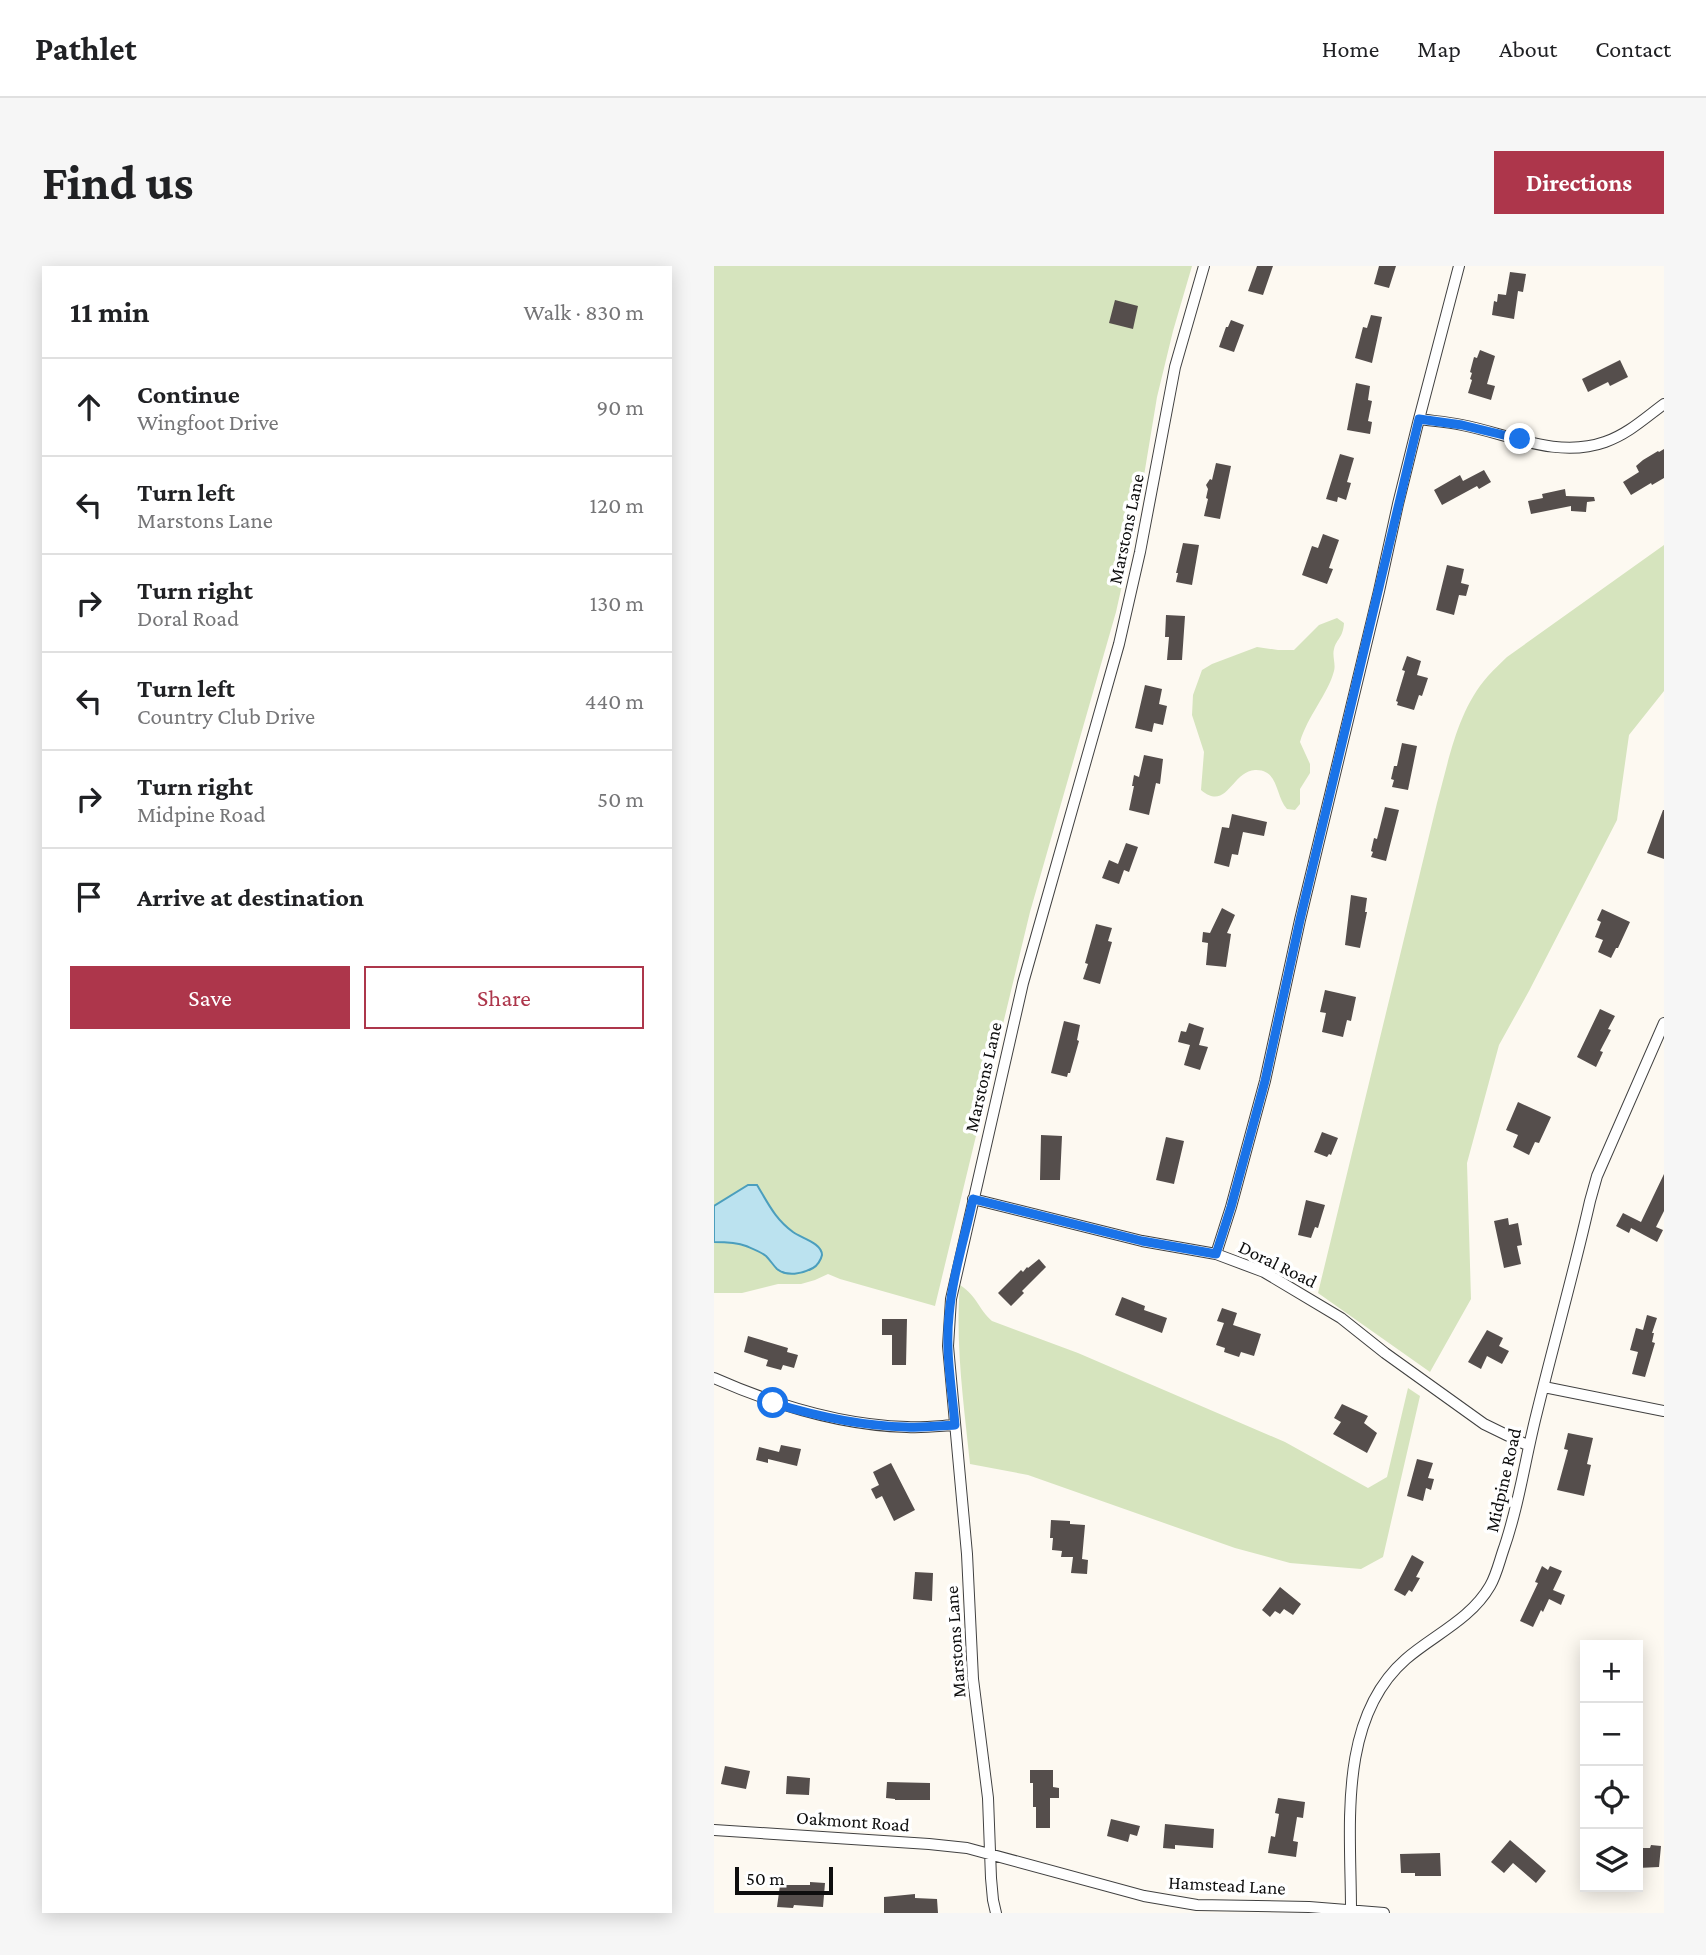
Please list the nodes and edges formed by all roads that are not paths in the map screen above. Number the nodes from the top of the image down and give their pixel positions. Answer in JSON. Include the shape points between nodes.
{"nodes":[{"id":1,"x":1204,"y":266,"type":"edge"},
{"id":2,"x":1460,"y":266,"type":"edge"},
{"id":3,"x":1664,"y":404,"type":"edge"},
{"id":4,"x":1419,"y":419,"type":"junction"},
{"id":5,"x":1664,"y":1023,"type":"edge"},
{"id":6,"x":973,"y":1199,"type":"junction"},
{"id":7,"x":1216,"y":1254,"type":"junction"},
{"id":8,"x":714,"y":1378,"type":"edge"},
{"id":9,"x":1544,"y":1387,"type":"junction"},
{"id":10,"x":1664,"y":1411,"type":"edge"},
{"id":11,"x":955,"y":1425,"type":"junction"},
{"id":12,"x":1529,"y":1446,"type":"junction"},
{"id":13,"x":714,"y":1830,"type":"edge"},
{"id":14,"x":989,"y":1854,"type":"junction"},
{"id":15,"x":1351,"y":1910,"type":"junction"},
{"id":16,"x":996,"y":1913,"type":"edge"},
{"id":17,"x":1384,"y":1913,"type":"edge"}],
"edges":[{"from":1,"to":6,"type":"street","name":"Marstons Lane","via":[[1175,367],[1119,644],[1023,983]]},
{"from":2,"to":4,"type":"street"},
{"from":3,"to":4,"type":"street","via":[[1627,432],[1582,447],[1537,445]]},
{"from":4,"to":7,"type":"street","via":[[1265,1081]]},
{"from":5,"to":9,"type":"street","name":"Midpine Road","via":[[1597,1176]]},
{"from":6,"to":7,"type":"street","name":"Doral Road","via":[[1142,1241]]},
{"from":6,"to":11,"type":"street","name":"Marstons Lane","via":[[948,1319]]},
{"from":7,"to":12,"type":"street","name":"Doral Road","via":[[1264,1272],[1308,1297],[1484,1424]]},
{"from":8,"to":11,"type":"street","via":[[773,1403],[814,1414],[906,1427]]},
{"from":9,"to":10,"type":"street"},
{"from":9,"to":12,"type":"street","name":"Midpine Road"},
{"from":11,"to":14,"type":"street","name":"Marstons Lane"},
{"from":12,"to":15,"type":"street","name":"Midpine Road","via":[[1511,1531],[1490,1586],[1457,1622],[1405,1660],[1378,1692],[1365,1721],[1352,1785]]},
{"from":13,"to":14,"type":"street","name":"Oakmont Road","via":[[929,1844]]},
{"from":14,"to":15,"type":"street","name":"Hamstead Lane","via":[[1172,1902]]},
{"from":14,"to":16,"type":"street","name":"Marstons Lane"},
{"from":15,"to":17,"type":"street","name":"Hamstead Lane"}]}
